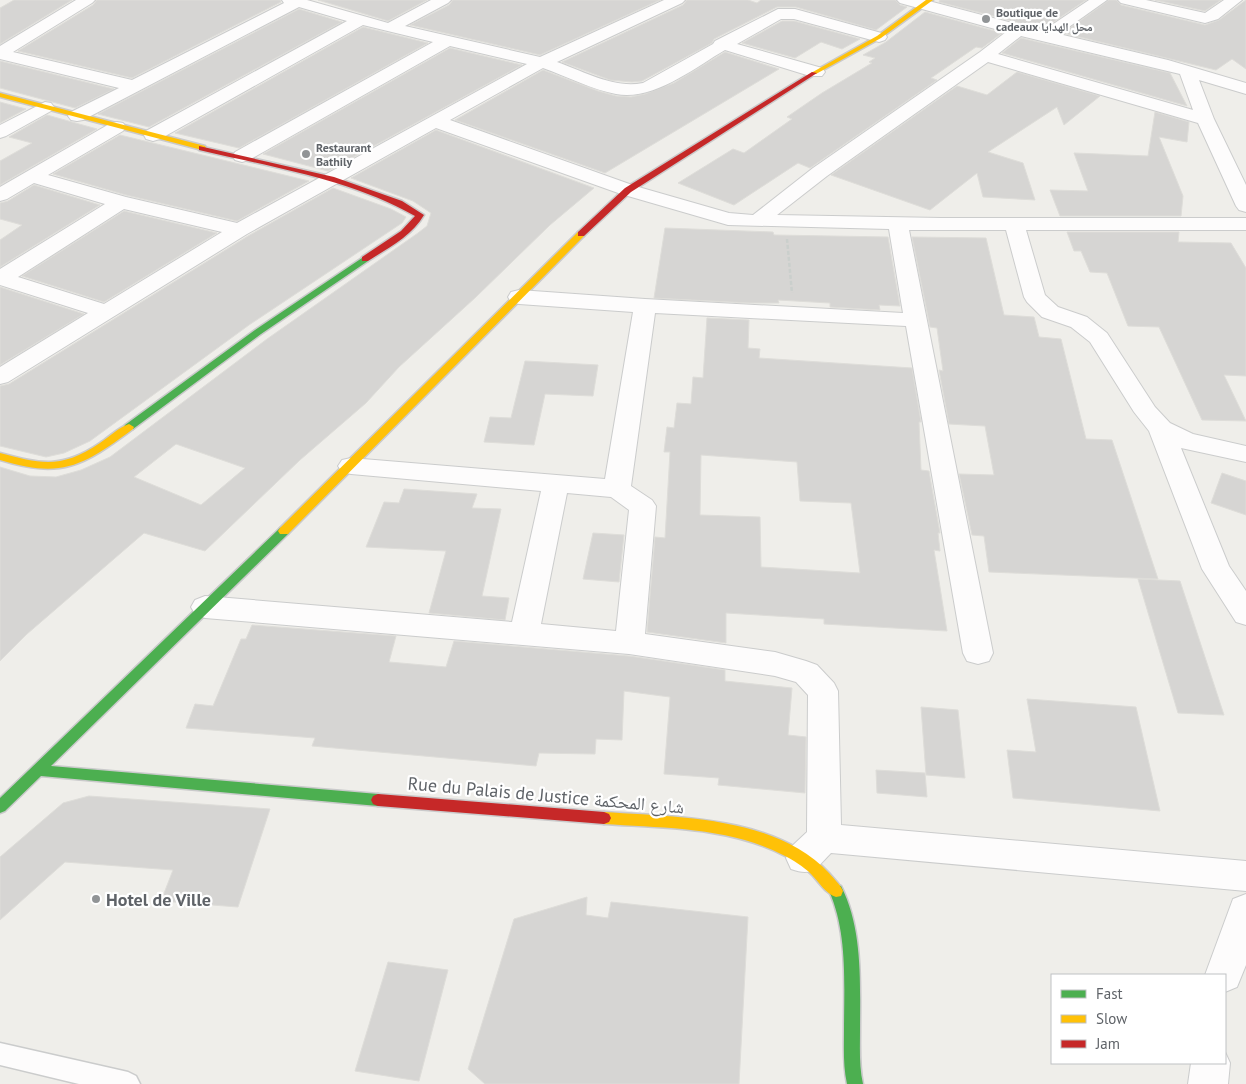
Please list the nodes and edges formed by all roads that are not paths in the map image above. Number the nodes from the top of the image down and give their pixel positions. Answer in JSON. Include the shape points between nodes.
{"nodes":[{"id":1,"x":88,"y":0,"type":"edge"},
{"id":2,"x":443,"y":0,"type":"edge"},
{"id":3,"x":677,"y":0,"type":"edge"},
{"id":4,"x":905,"y":0,"type":"edge"},
{"id":5,"x":1099,"y":0,"type":"edge"},
{"id":6,"x":1126,"y":0,"type":"edge"},
{"id":7,"x":1234,"y":0,"type":"edge"},
{"id":8,"x":294,"y":1,"type":"edge"},
{"id":9,"x":927,"y":2,"type":"edge"},
{"id":10,"x":361,"y":20,"type":"junction"},
{"id":11,"x":390,"y":28,"type":"junction"},
{"id":12,"x":1018,"y":30,"type":"junction"},
{"id":13,"x":1047,"y":35,"type":"junction"},
{"id":14,"x":879,"y":37,"type":"junction"},
{"id":15,"x":449,"y":40,"type":"junction"},
{"id":16,"x":722,"y":44,"type":"junction"},
{"id":17,"x":0,"y":54,"type":"edge"},
{"id":18,"x":986,"y":56,"type":"junction"},
{"id":19,"x":542,"y":62,"type":"junction"},
{"id":20,"x":816,"y":72,"type":"junction"},
{"id":21,"x":1188,"y":72,"type":"junction"},
{"id":22,"x":1218,"y":80,"type":"junction"},
{"id":23,"x":1246,"y":84,"type":"edge"},
{"id":24,"x":134,"y":86,"type":"junction"},
{"id":25,"x":1246,"y":89,"type":"edge"},
{"id":26,"x":0,"y":95,"type":"edge"},
{"id":27,"x":45,"y":107,"type":"junction"},
{"id":28,"x":77,"y":116,"type":"junction"},
{"id":29,"x":1205,"y":119,"type":"junction"},
{"id":30,"x":435,"y":120,"type":"junction"},
{"id":31,"x":117,"y":127,"type":"junction"},
{"id":32,"x":0,"y":132,"type":"edge"},
{"id":33,"x":153,"y":135,"type":"junction"},
{"id":34,"x":242,"y":156,"type":"junction"},
{"id":35,"x":32,"y":176,"type":"junction"},
{"id":36,"x":331,"y":179,"type":"junction"},
{"id":37,"x":628,"y":190,"type":"junction"},
{"id":38,"x":0,"y":195,"type":"edge"},
{"id":39,"x":121,"y":202,"type":"junction"},
{"id":40,"x":1246,"y":206,"type":"edge"},
{"id":41,"x":757,"y":221,"type":"junction"},
{"id":42,"x":898,"y":223,"type":"junction"},
{"id":43,"x":1014,"y":223,"type":"junction"},
{"id":44,"x":1246,"y":224,"type":"edge"},
{"id":45,"x":240,"y":230,"type":"junction"},
{"id":46,"x":0,"y":278,"type":"edge"},
{"id":47,"x":519,"y":297,"type":"junction"},
{"id":48,"x":645,"y":306,"type":"junction"},
{"id":49,"x":106,"y":312,"type":"junction"},
{"id":50,"x":917,"y":320,"type":"junction"},
{"id":51,"x":0,"y":378,"type":"edge"},
{"id":52,"x":1161,"y":429,"type":"junction"},
{"id":53,"x":1246,"y":454,"type":"edge"},
{"id":54,"x":0,"y":456,"type":"edge"},
{"id":55,"x":351,"y":466,"type":"junction"},
{"id":56,"x":556,"y":484,"type":"junction"},
{"id":57,"x":617,"y":489,"type":"junction"},
{"id":58,"x":204,"y":607,"type":"junction"},
{"id":59,"x":1246,"y":614,"type":"edge"},
{"id":60,"x":524,"y":633,"type":"junction"},
{"id":61,"x":629,"y":643,"type":"junction"},
{"id":62,"x":978,"y":653,"type":"dead end"},
{"id":63,"x":39,"y":770,"type":"junction"},
{"id":64,"x":0,"y":807,"type":"edge"},
{"id":65,"x":813,"y":848,"type":"junction"},
{"id":66,"x":1246,"y":876,"type":"edge"},
{"id":67,"x":1246,"y":910,"type":"edge"},
{"id":68,"x":1224,"y":974,"type":"edge"},
{"id":69,"x":0,"y":1054,"type":"edge"},
{"id":70,"x":1210,"y":1064,"type":"edge"},
{"id":71,"x":128,"y":1084,"type":"edge"},
{"id":72,"x":855,"y":1084,"type":"edge"},
{"id":73,"x":1208,"y":1084,"type":"edge"}],
"edges":[{"from":1,"to":17,"type":"street"},
{"from":2,"to":11,"type":"street"},
{"from":3,"to":19,"type":"street"},
{"from":4,"to":9,"type":"street"},
{"from":5,"to":13,"type":"street"},
{"from":6,"to":7,"type":"street","via":[[1205,18]]},
{"from":8,"to":10,"type":"street"},
{"from":8,"to":24,"type":"street"},
{"from":9,"to":12,"type":"street"},
{"from":9,"to":14,"type":"main road"},
{"from":10,"to":11,"type":"street"},
{"from":10,"to":33,"type":"street"},
{"from":11,"to":15,"type":"street"},
{"from":12,"to":13,"type":"street"},
{"from":12,"to":18,"type":"street"},
{"from":13,"to":21,"type":"street"},
{"from":14,"to":16,"type":"street","via":[[786,13],[770,17]]},
{"from":14,"to":20,"type":"main road"},
{"from":15,"to":19,"type":"street"},
{"from":15,"to":34,"type":"street"},
{"from":16,"to":19,"type":"street","via":[[648,87],[634,90],[617,89]]},
{"from":16,"to":20,"type":"street"},
{"from":17,"to":24,"type":"street"},
{"from":18,"to":29,"type":"street"},
{"from":18,"to":41,"type":"street","via":[[820,172]]},
{"from":19,"to":30,"type":"street"},
{"from":20,"to":37,"type":"main road"},
{"from":21,"to":22,"type":"street"},
{"from":21,"to":29,"type":"street"},
{"from":22,"to":23,"type":"street"},
{"from":22,"to":25,"type":"street"},
{"from":24,"to":28,"type":"street"},
{"from":26,"to":27,"type":"main road"},
{"from":27,"to":28,"type":"main road"},
{"from":27,"to":32,"type":"street"},
{"from":28,"to":31,"type":"main road"},
{"from":29,"to":40,"type":"street"},
{"from":30,"to":36,"type":"street"},
{"from":30,"to":37,"type":"street"},
{"from":31,"to":33,"type":"main road"},
{"from":31,"to":35,"type":"street"},
{"from":33,"to":34,"type":"main road"},
{"from":34,"to":36,"type":"main road"},
{"from":35,"to":38,"type":"street"},
{"from":35,"to":39,"type":"street"},
{"from":36,"to":45,"type":"street"},
{"from":36,"to":54,"type":"main road","via":[[412,209],[420,215],[418,222],[258,332],[93,453],[72,464],[51,469]]},
{"from":37,"to":41,"type":"street","via":[[728,219]]},
{"from":37,"to":47,"type":"main road"},
{"from":39,"to":45,"type":"street"},
{"from":39,"to":46,"type":"street"},
{"from":41,"to":42,"type":"street"},
{"from":42,"to":43,"type":"street"},
{"from":42,"to":50,"type":"street"},
{"from":43,"to":44,"type":"street"},
{"from":43,"to":52,"type":"street","via":[[1035,298],[1050,312],[1079,322],[1099,338],[1146,412]]},
{"from":45,"to":49,"type":"street"},
{"from":46,"to":49,"type":"street"},
{"from":47,"to":48,"type":"street"},
{"from":47,"to":55,"type":"main road"},
{"from":48,"to":50,"type":"street"},
{"from":48,"to":57,"type":"street"},
{"from":49,"to":51,"type":"street"},
{"from":50,"to":62,"type":"street"},
{"from":52,"to":53,"type":"street","via":[[1186,442]]},
{"from":52,"to":59,"type":"street","via":[[1216,569]]},
{"from":55,"to":56,"type":"street"},
{"from":55,"to":58,"type":"main road"},
{"from":56,"to":57,"type":"street"},
{"from":56,"to":60,"type":"street"},
{"from":57,"to":61,"type":"street","via":[[644,506]]},
{"from":58,"to":60,"type":"street"},
{"from":58,"to":63,"type":"main road"},
{"from":60,"to":61,"type":"street"},
{"from":61,"to":65,"type":"street","via":[[775,664],[806,673],[823,691]]},
{"from":63,"to":64,"type":"main road"},
{"from":63,"to":65,"type":"main road","name":"Rue du Palais de Justice شارع المحكمة","via":[[717,827],[773,843]]},
{"from":65,"to":66,"type":"street"},
{"from":65,"to":72,"type":"main road","name":"Rue du Palais de Justice شارع المحكمة","via":[[842,901],[850,945]]},
{"from":67,"to":68,"type":"street"},
{"from":69,"to":71,"type":"lane"},
{"from":70,"to":73,"type":"street"}]}
